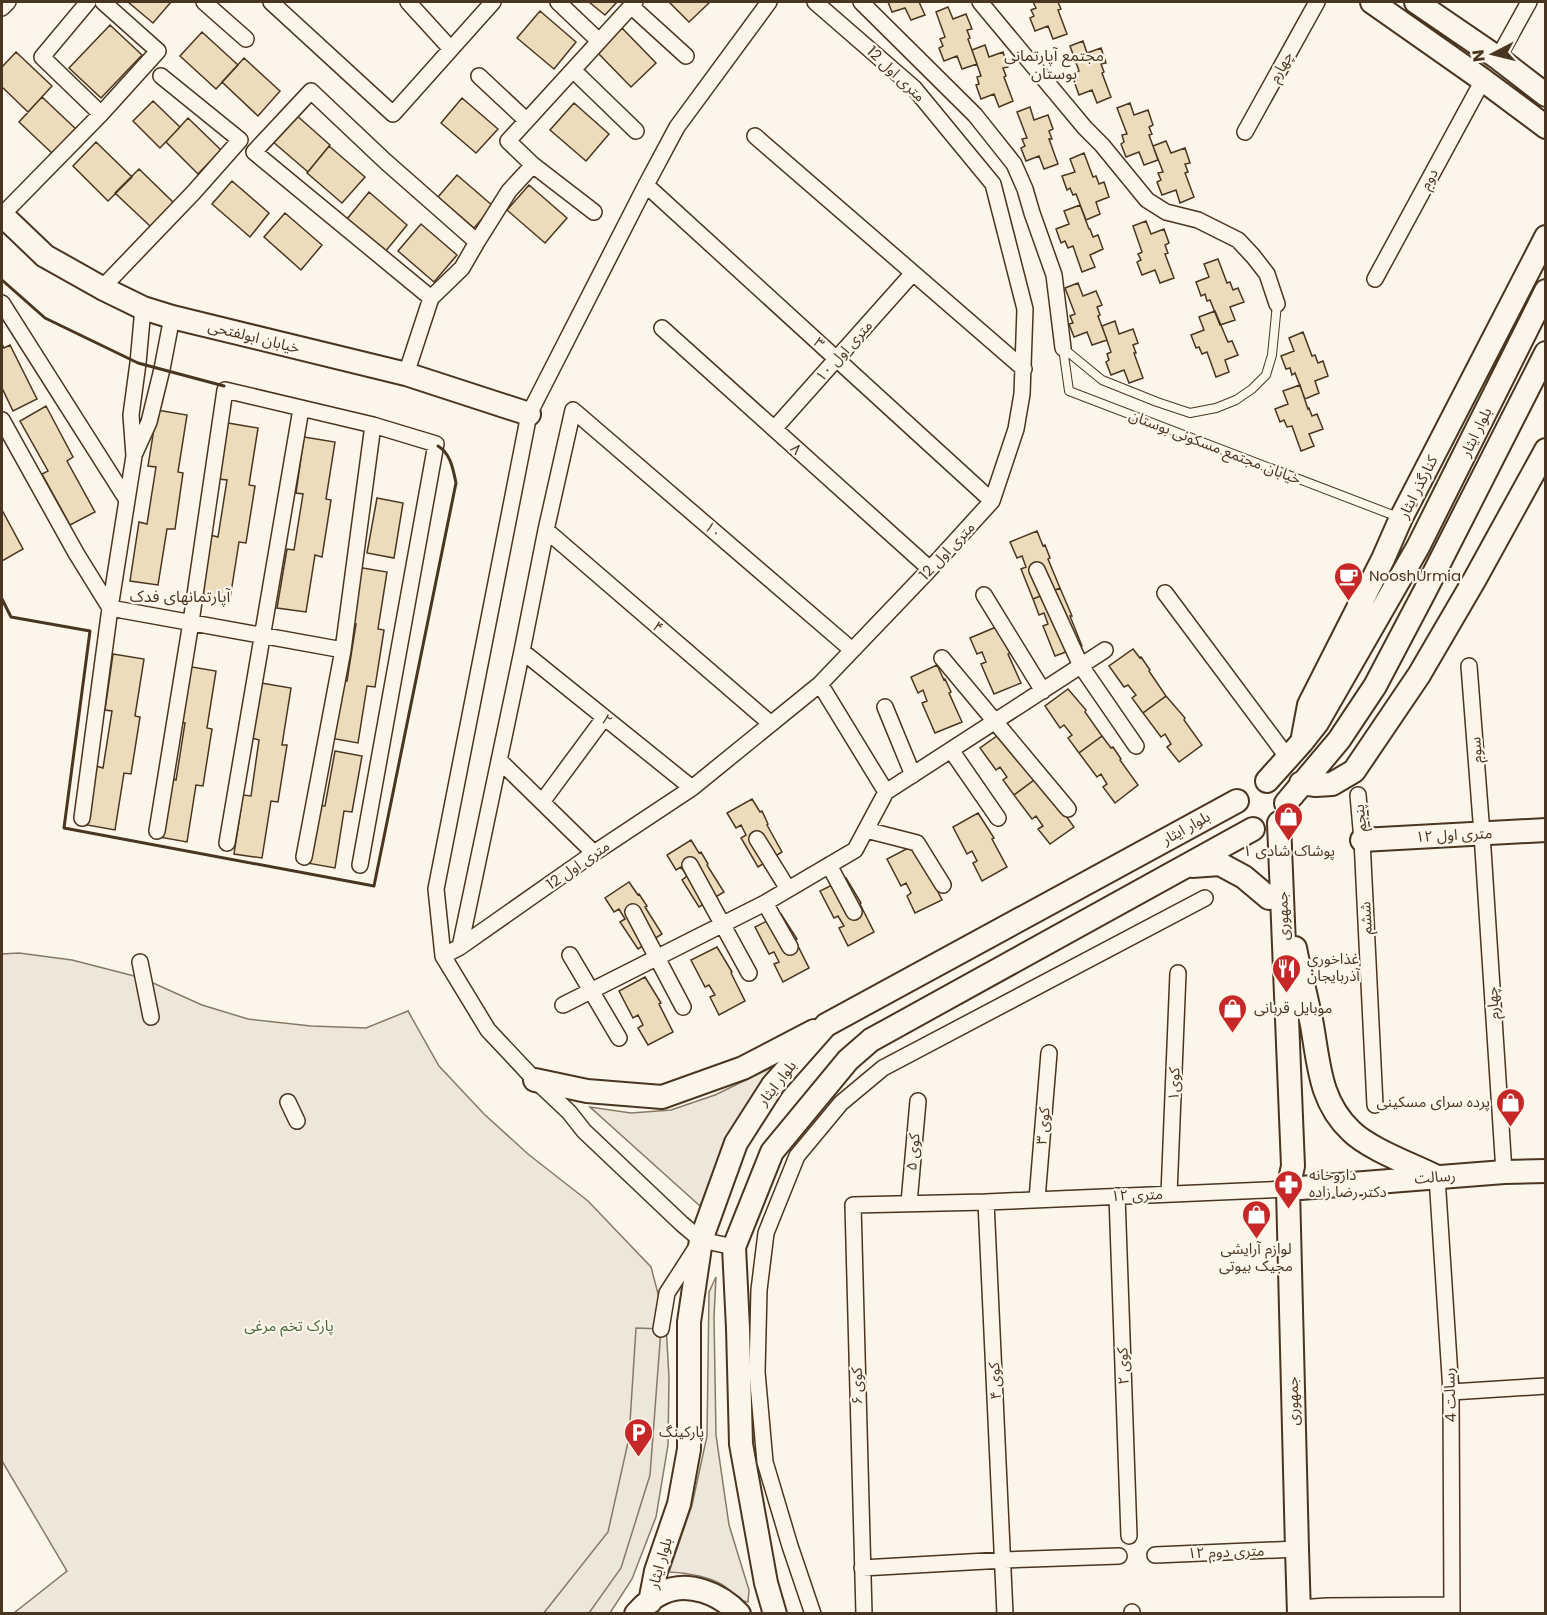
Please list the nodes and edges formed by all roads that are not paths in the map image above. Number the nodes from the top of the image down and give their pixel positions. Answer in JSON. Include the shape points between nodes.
{"nodes":[{"id":1,"x":8,"y":2,"type":"edge"},
{"id":2,"x":88,"y":2,"type":"edge"},
{"id":3,"x":103,"y":2,"type":"edge"},
{"id":4,"x":204,"y":2,"type":"edge"},
{"id":5,"x":271,"y":2,"type":"edge"},
{"id":6,"x":408,"y":2,"type":"edge"},
{"id":7,"x":493,"y":2,"type":"edge"},
{"id":8,"x":558,"y":2,"type":"edge"},
{"id":9,"x":769,"y":2,"type":"edge"},
{"id":10,"x":815,"y":2,"type":"edge"},
{"id":11,"x":861,"y":2,"type":"edge"},
{"id":12,"x":980,"y":2,"type":"edge"},
{"id":13,"x":1317,"y":2,"type":"edge"},
{"id":14,"x":1372,"y":2,"type":"edge"},
{"id":15,"x":1416,"y":2,"type":"edge"},
{"id":16,"x":1529,"y":2,"type":"edge"},
{"id":17,"x":633,"y":4,"type":"edge"},
{"id":18,"x":2,"y":8,"type":"edge"},
{"id":19,"x":246,"y":39,"type":"dead end"},
{"id":20,"x":599,"y":41,"type":"junction"},
{"id":21,"x":450,"y":48,"type":"junction"},
{"id":22,"x":686,"y":56,"type":"dead end"},
{"id":23,"x":1497,"y":58,"type":"junction"},
{"id":24,"x":573,"y":70,"type":"junction"},
{"id":25,"x":161,"y":76,"type":"dead end"},
{"id":26,"x":479,"y":76,"type":"dead end"},
{"id":27,"x":1483,"y":80,"type":"junction"},
{"id":28,"x":1545,"y":95,"type":"edge"},
{"id":29,"x":101,"y":114,"type":"junction"},
{"id":30,"x":526,"y":120,"type":"junction"},
{"id":31,"x":1545,"y":127,"type":"edge"},
{"id":32,"x":636,"y":131,"type":"dead end"},
{"id":33,"x":1245,"y":132,"type":"dead end"},
{"id":34,"x":755,"y":136,"type":"dead end"},
{"id":35,"x":532,"y":165,"type":"junction"},
{"id":36,"x":646,"y":185,"type":"junction"},
{"id":37,"x":594,"y":212,"type":"dead end"},
{"id":38,"x":2,"y":215,"type":"edge"},
{"id":39,"x":1545,"y":237,"type":"edge"},
{"id":40,"x":477,"y":242,"type":"junction"},
{"id":41,"x":914,"y":273,"type":"junction"},
{"id":42,"x":1375,"y":279,"type":"dead end"},
{"id":43,"x":102,"y":288,"type":"junction"},
{"id":44,"x":1545,"y":291,"type":"edge"},
{"id":45,"x":431,"y":298,"type":"junction"},
{"id":46,"x":2,"y":303,"type":"edge"},
{"id":47,"x":1277,"y":304,"type":"joint"},
{"id":48,"x":142,"y":308,"type":"junction"},
{"id":49,"x":172,"y":317,"type":"junction"},
{"id":50,"x":662,"y":327,"type":"dead end"},
{"id":51,"x":1063,"y":348,"type":"junction"},
{"id":52,"x":1545,"y":353,"type":"edge"},
{"id":53,"x":836,"y":359,"type":"junction"},
{"id":54,"x":1024,"y":369,"type":"junction"},
{"id":55,"x":406,"y":374,"type":"junction"},
{"id":56,"x":301,"y":409,"type":"junction"},
{"id":57,"x":530,"y":414,"type":"junction"},
{"id":58,"x":2,"y":420,"type":"edge"},
{"id":59,"x":373,"y":425,"type":"junction"},
{"id":60,"x":774,"y":429,"type":"junction"},
{"id":61,"x":1545,"y":450,"type":"edge"},
{"id":62,"x":134,"y":456,"type":"junction"},
{"id":63,"x":127,"y":500,"type":"junction"},
{"id":64,"x":992,"y":501,"type":"junction"},
{"id":65,"x":1401,"y":518,"type":"junction"},
{"id":66,"x":546,"y":530,"type":"junction"},
{"id":67,"x":930,"y":570,"type":"junction"},
{"id":68,"x":1037,"y":570,"type":"dead end"},
{"id":69,"x":1164,"y":593,"type":"dead end"},
{"id":70,"x":984,"y":595,"type":"dead end"},
{"id":71,"x":110,"y":608,"type":"junction"},
{"id":72,"x":191,"y":622,"type":"junction"},
{"id":73,"x":263,"y":636,"type":"junction"},
{"id":74,"x":343,"y":650,"type":"junction"},
{"id":75,"x":852,"y":650,"type":"junction"},
{"id":76,"x":1105,"y":650,"type":"dead end"},
{"id":77,"x":522,"y":651,"type":"junction"},
{"id":78,"x":942,"y":658,"type":"dead end"},
{"id":79,"x":1081,"y":666,"type":"junction"},
{"id":80,"x":1469,"y":666,"type":"dead end"},
{"id":81,"x":820,"y":684,"type":"junction"},
{"id":82,"x":1043,"y":691,"type":"junction"},
{"id":83,"x":885,"y":706,"type":"dead end"},
{"id":84,"x":604,"y":717,"type":"junction"},
{"id":85,"x":995,"y":722,"type":"junction"},
{"id":86,"x":771,"y":724,"type":"junction"},
{"id":87,"x":1136,"y":746,"type":"dead end"},
{"id":88,"x":951,"y":750,"type":"junction"},
{"id":89,"x":1295,"y":750,"type":"junction"},
{"id":90,"x":499,"y":760,"type":"junction"},
{"id":91,"x":913,"y":775,"type":"junction"},
{"id":92,"x":1267,"y":781,"type":"junction"},
{"id":93,"x":1301,"y":783,"type":"junction"},
{"id":94,"x":692,"y":788,"type":"junction"},
{"id":95,"x":886,"y":792,"type":"junction"},
{"id":96,"x":1358,"y":795,"type":"dead end"},
{"id":97,"x":1237,"y":801,"type":"junction"},
{"id":98,"x":542,"y":802,"type":"junction"},
{"id":99,"x":1068,"y":809,"type":"dead end"},
{"id":100,"x":81,"y":818,"type":"dead end"},
{"id":101,"x":999,"y":818,"type":"dead end"},
{"id":102,"x":1271,"y":821,"type":"junction"},
{"id":103,"x":866,"y":830,"type":"junction"},
{"id":104,"x":1545,"y":830,"type":"edge"},
{"id":105,"x":157,"y":831,"type":"dead end"},
{"id":106,"x":1482,"y":834,"type":"junction"},
{"id":107,"x":757,"y":839,"type":"dead end"},
{"id":108,"x":1362,"y":840,"type":"junction"},
{"id":109,"x":227,"y":843,"type":"dead end"},
{"id":110,"x":594,"y":853,"type":"junction"},
{"id":111,"x":304,"y":857,"type":"dead end"},
{"id":112,"x":360,"y":865,"type":"dead end"},
{"id":113,"x":690,"y":865,"type":"dead end"},
{"id":114,"x":829,"y":865,"type":"junction"},
{"id":115,"x":1185,"y":866,"type":"junction"},
{"id":116,"x":943,"y":885,"type":"dead end"},
{"id":117,"x":788,"y":889,"type":"junction"},
{"id":118,"x":1276,"y":895,"type":"junction"},
{"id":119,"x":1205,"y":898,"type":"dead end"},
{"id":120,"x":765,"y":903,"type":"junction"},
{"id":121,"x":633,"y":912,"type":"dead end"},
{"id":122,"x":854,"y":912,"type":"dead end"},
{"id":123,"x":723,"y":925,"type":"junction"},
{"id":124,"x":459,"y":947,"type":"junction"},
{"id":125,"x":790,"y":947,"type":"dead end"},
{"id":126,"x":570,"y":955,"type":"dead end"},
{"id":127,"x":443,"y":956,"type":"junction"},
{"id":128,"x":658,"y":958,"type":"junction"},
{"id":129,"x":140,"y":962,"type":"dead end"},
{"id":130,"x":749,"y":973,"type":"dead end"},
{"id":131,"x":1178,"y":973,"type":"dead end"},
{"id":132,"x":591,"y":991,"type":"junction"},
{"id":133,"x":563,"y":1005,"type":"dead end"},
{"id":134,"x":683,"y":1007,"type":"dead end"},
{"id":135,"x":151,"y":1017,"type":"dead end"},
{"id":136,"x":826,"y":1025,"type":"junction"},
{"id":137,"x":619,"y":1038,"type":"dead end"},
{"id":138,"x":1049,"y":1053,"type":"dead end"},
{"id":139,"x":536,"y":1080,"type":"junction"},
{"id":140,"x":918,"y":1101,"type":"dead end"},
{"id":141,"x":288,"y":1102,"type":"dead end"},
{"id":142,"x":1374,"y":1105,"type":"dead end"},
{"id":143,"x":297,"y":1121,"type":"dead end"},
{"id":144,"x":1545,"y":1171,"type":"edge"},
{"id":145,"x":1504,"y":1172,"type":"junction"},
{"id":146,"x":1437,"y":1176,"type":"junction"},
{"id":147,"x":1288,"y":1189,"type":"junction"},
{"id":148,"x":1169,"y":1194,"type":"junction"},
{"id":149,"x":1117,"y":1196,"type":"junction"},
{"id":150,"x":1037,"y":1200,"type":"junction"},
{"id":151,"x":986,"y":1202,"type":"junction"},
{"id":152,"x":909,"y":1203,"type":"junction"},
{"id":153,"x":853,"y":1205,"type":"joint"},
{"id":154,"x":701,"y":1240,"type":"junction"},
{"id":155,"x":734,"y":1247,"type":"junction"},
{"id":156,"x":660,"y":1329,"type":"dead end"},
{"id":157,"x":1545,"y":1386,"type":"edge"},
{"id":158,"x":1451,"y":1392,"type":"junction"},
{"id":159,"x":741,"y":1444,"type":"junction"},
{"id":160,"x":1129,"y":1536,"type":"dead end"},
{"id":161,"x":790,"y":1546,"type":"junction"},
{"id":162,"x":1297,"y":1549,"type":"junction"},
{"id":163,"x":1155,"y":1555,"type":"dead end"},
{"id":164,"x":1119,"y":1556,"type":"dead end"},
{"id":165,"x":1004,"y":1560,"type":"junction"},
{"id":166,"x":862,"y":1568,"type":"junction"},
{"id":167,"x":643,"y":1608,"type":"edge"},
{"id":168,"x":1452,"y":1610,"type":"edge"},
{"id":169,"x":1299,"y":1611,"type":"edge"},
{"id":170,"x":739,"y":1614,"type":"edge"},
{"id":171,"x":775,"y":1614,"type":"edge"},
{"id":172,"x":813,"y":1614,"type":"edge"},
{"id":173,"x":864,"y":1614,"type":"edge"},
{"id":174,"x":1005,"y":1614,"type":"edge"}],
"edges":[{"from":1,"to":18,"type":"street"},
{"from":2,"to":29,"type":"street","via":[[42,57]]},
{"from":3,"to":29,"type":"street","via":[[158,51]]},
{"from":4,"to":19,"type":"street"},
{"from":5,"to":21,"type":"street","via":[[393,114]]},
{"from":6,"to":21,"type":"street"},
{"from":7,"to":21,"type":"street"},
{"from":8,"to":20,"type":"street"},
{"from":9,"to":36,"type":"street","via":[[677,128]]},
{"from":10,"to":54,"type":"street","name":"12 متری اول","via":[[914,87],[993,184],[1026,309]]},
{"from":11,"to":51,"type":"street","name":"خیابان مجتمع مسکونی بوستان","via":[[975,115],[1014,164],[1054,275]]},
{"from":12,"to":47,"type":"street","name":"خیابان مجتمع مسکونی بوستان","via":[[1147,200],[1166,212],[1198,220],[1238,240],[1267,274]]},
{"from":13,"to":33,"type":"street","name":"چهارم"},
{"from":14,"to":27,"type":"main road"},
{"from":15,"to":23,"type":"main road"},
{"from":16,"to":23,"type":"street"},
{"from":17,"to":20,"type":"street"},
{"from":17,"to":22,"type":"street"},
{"from":20,"to":24,"type":"street"},
{"from":23,"to":28,"type":"main road"},
{"from":24,"to":30,"type":"street"},
{"from":24,"to":32,"type":"street"},
{"from":25,"to":43,"type":"street","via":[[240,140]]},
{"from":26,"to":30,"type":"street"},
{"from":27,"to":31,"type":"main road"},
{"from":27,"to":42,"type":"street","name":"دوم"},
{"from":29,"to":38,"type":"street"},
{"from":30,"to":35,"type":"street","via":[[508,141]]},
{"from":34,"to":41,"type":"street"},
{"from":35,"to":37,"type":"street"},
{"from":35,"to":40,"type":"street","via":[[509,191]]},
{"from":36,"to":53,"type":"street","name":"۳"},
{"from":36,"to":57,"type":"street"},
{"from":38,"to":43,"type":"main road","name":"خیابان ابولفتحی","via":[[45,256]]},
{"from":39,"to":65,"type":"main road","name":"کنارگذر ایثار"},
{"from":40,"to":45,"type":"street","via":[[462,268]]},
{"from":40,"to":45,"type":"street","via":[[311,91],[254,152]]},
{"from":41,"to":53,"type":"street","name":"۱۰ متری اول"},
{"from":41,"to":54,"type":"street"},
{"from":43,"to":48,"type":"main road","name":"خیابان ابولفتحی"},
{"from":44,"to":89,"type":"main road","name":"بلوار ایثار","via":[[1418,547],[1317,723]]},
{"from":45,"to":55,"type":"street"},
{"from":46,"to":63,"type":"street"},
{"from":47,"to":51,"type":"lane","name":"خیابان مجتمع مسکونی بوستان","via":[[1266,375],[1236,400],[1216,408],[1190,413],[1157,402],[1102,380]]},
{"from":48,"to":49,"type":"main road","name":"خیابان ابولفتحی"},
{"from":48,"to":62,"type":"street","via":[[131,415]]},
{"from":49,"to":55,"type":"main road","name":"خیابان ابولفتحی"},
{"from":49,"to":62,"type":"street","via":[[149,422]]},
{"from":50,"to":60,"type":"street","name":"۸"},
{"from":51,"to":65,"type":"lane","name":"خیابان مجتمع مسکونی بوستان","via":[[1069,390]]},
{"from":52,"to":93,"type":"main road","name":"بلوار ایثار","via":[[1374,686],[1339,740]]},
{"from":53,"to":60,"type":"street","name":"۱۰ متری اول"},
{"from":53,"to":64,"type":"street","name":"۳"},
{"from":54,"to":64,"type":"street","name":"12 متری اول","via":[[1016,429]]},
{"from":55,"to":57,"type":"main road","name":"خیابان ابولفتحی"},
{"from":56,"to":59,"type":"street"},
{"from":56,"to":72,"type":"street","via":[[225,390]]},
{"from":56,"to":73,"type":"street"},
{"from":57,"to":127,"type":"street","via":[[436,890]]},
{"from":58,"to":71,"type":"street"},
{"from":59,"to":74,"type":"street"},
{"from":59,"to":112,"type":"street","via":[[436,444]]},
{"from":60,"to":67,"type":"street","name":"۸"},
{"from":61,"to":93,"type":"main road","via":[[1419,675],[1354,771],[1332,784]]},
{"from":62,"to":63,"type":"street"},
{"from":63,"to":71,"type":"street"},
{"from":64,"to":67,"type":"street","name":"12 متری اول"},
{"from":65,"to":89,"type":"main road","name":"کنارگذر ایثار","via":[[1308,705]]},
{"from":66,"to":75,"type":"street","name":"۱۰","via":[[573,410]]},
{"from":66,"to":77,"type":"street"},
{"from":66,"to":86,"type":"street","name":"۴"},
{"from":67,"to":75,"type":"street","name":"12 متری اول"},
{"from":68,"to":79,"type":"street"},
{"from":69,"to":89,"type":"street"},
{"from":70,"to":82,"type":"street"},
{"from":71,"to":72,"type":"street"},
{"from":71,"to":100,"type":"street"},
{"from":72,"to":73,"type":"street"},
{"from":72,"to":105,"type":"street"},
{"from":73,"to":74,"type":"street"},
{"from":73,"to":109,"type":"street"},
{"from":74,"to":111,"type":"street"},
{"from":75,"to":81,"type":"street","name":"12 متری اول"},
{"from":76,"to":79,"type":"street"},
{"from":77,"to":84,"type":"street","name":"۲"},
{"from":77,"to":90,"type":"street"},
{"from":78,"to":85,"type":"street"},
{"from":79,"to":82,"type":"street"},
{"from":79,"to":87,"type":"street"},
{"from":80,"to":106,"type":"street","name":"سوم"},
{"from":81,"to":86,"type":"street","name":"12 متری اول"},
{"from":81,"to":95,"type":"street"},
{"from":82,"to":85,"type":"street"},
{"from":83,"to":91,"type":"street"},
{"from":84,"to":94,"type":"street","name":"۲"},
{"from":84,"to":98,"type":"street"},
{"from":85,"to":88,"type":"street"},
{"from":85,"to":99,"type":"street"},
{"from":86,"to":94,"type":"street","name":"12 متری اول"},
{"from":88,"to":91,"type":"street"},
{"from":88,"to":101,"type":"street"},
{"from":89,"to":92,"type":"main road","name":"بلوار ایثار"},
{"from":90,"to":98,"type":"street"},
{"from":90,"to":124,"type":"street"},
{"from":91,"to":95,"type":"street"},
{"from":92,"to":97,"type":"main road","via":[[1251,783]]},
{"from":92,"to":102,"type":"main road","via":[[1282,792]]},
{"from":93,"to":102,"type":"main road","name":"بلوار ایثار"},
{"from":94,"to":110,"type":"street","name":"12 متری اول"},
{"from":95,"to":103,"type":"street"},
{"from":96,"to":108,"type":"street","name":"پنجم"},
{"from":97,"to":102,"type":"main road","via":[[1242,821]]},
{"from":97,"to":136,"type":"main road","name":"بلوار ایثار"},
{"from":98,"to":110,"type":"street"},
{"from":102,"to":115,"type":"main road","name":"بلوار ایثار"},
{"from":102,"to":118,"type":"main road","name":"جمهوری"},
{"from":103,"to":114,"type":"street","via":[[855,850]]},
{"from":103,"to":116,"type":"street","via":[[917,843]]},
{"from":104,"to":106,"type":"main road","name":"۱۲ متری اول"},
{"from":106,"to":108,"type":"main road","name":"۱۲ متری اول"},
{"from":106,"to":145,"type":"street","name":"چهارم"},
{"from":107,"to":117,"type":"street"},
{"from":108,"to":142,"type":"street","name":"ششم"},
{"from":110,"to":124,"type":"street","name":"12 متری اول"},
{"from":113,"to":123,"type":"street"},
{"from":114,"to":117,"type":"street"},
{"from":114,"to":122,"type":"street"},
{"from":115,"to":118,"type":"main road","via":[[1220,864]]},
{"from":115,"to":155,"type":"main road","name":"بلوار ایثار","via":[[871,1040],[848,1060],[772,1152]]},
{"from":117,"to":120,"type":"street"},
{"from":118,"to":146,"type":"main road","via":[[1311,1023],[1321,1081],[1334,1113],[1352,1133],[1374,1147]]},
{"from":118,"to":147,"type":"main road","name":"جمهوری","via":[[1277,1167]]},
{"from":119,"to":161,"type":"street","via":[[883,1068],[841,1103],[797,1156],[766,1233],[759,1290],[757,1372],[765,1462]]},
{"from":120,"to":123,"type":"street"},
{"from":120,"to":125,"type":"street"},
{"from":121,"to":128,"type":"street"},
{"from":123,"to":128,"type":"street"},
{"from":123,"to":130,"type":"street"},
{"from":124,"to":127,"type":"street","name":"12 متری اول"},
{"from":126,"to":132,"type":"street"},
{"from":127,"to":139,"type":"street","via":[[488,1030]]},
{"from":128,"to":132,"type":"street"},
{"from":128,"to":134,"type":"street"},
{"from":129,"to":135,"type":"street"},
{"from":131,"to":148,"type":"street","name":"کوی۱"},
{"from":132,"to":133,"type":"street"},
{"from":132,"to":137,"type":"street"},
{"from":136,"to":139,"type":"main road","via":[[743,1068],[662,1097],[588,1091]]},
{"from":136,"to":154,"type":"main road","name":"بلوار ایثار","via":[[773,1085],[736,1143]]},
{"from":138,"to":150,"type":"street","name":"کوی ۳"},
{"from":139,"to":154,"type":"street","via":[[584,1131]]},
{"from":140,"to":152,"type":"street","name":"کوی ۵"},
{"from":141,"to":143,"type":"street"},
{"from":144,"to":145,"type":"main road","name":"رسالت"},
{"from":145,"to":146,"type":"main road","name":"رسالت"},
{"from":146,"to":147,"type":"main road","name":"رسالت"},
{"from":146,"to":158,"type":"street","name":"رسالت 4"},
{"from":147,"to":148,"type":"street","name":"۱۲ متری"},
{"from":147,"to":162,"type":"main road","name":"جمهوری"},
{"from":148,"to":149,"type":"street","name":"۱۲ متری"},
{"from":149,"to":150,"type":"street","name":"۱۲ متری"},
{"from":149,"to":160,"type":"street","name":"کوی ۲"},
{"from":150,"to":151,"type":"street","name":"۱۲ متری"},
{"from":151,"to":152,"type":"street","name":"۱۲ متری"},
{"from":151,"to":165,"type":"street","name":"کوی ۴"},
{"from":152,"to":153,"type":"street","name":"۱۲ متری"},
{"from":153,"to":166,"type":"street","name":"کوی ۶"},
{"from":154,"to":155,"type":"street"},
{"from":154,"to":156,"type":"street","via":[[667,1293]]},
{"from":154,"to":167,"type":"main road","name":"بلوار ایثار","via":[[690,1322],[689,1449],[679,1504]]},
{"from":155,"to":159,"type":"main road","name":"بلوار ایثار"},
{"from":157,"to":158,"type":"street"},
{"from":158,"to":168,"type":"street","name":"رسالت 4"},
{"from":159,"to":161,"type":"street"},
{"from":159,"to":171,"type":"main road","name":"بلوار ایثار"},
{"from":161,"to":172,"type":"street"},
{"from":162,"to":163,"type":"street","name":"۱۲ متری دوم"},
{"from":162,"to":169,"type":"main road","name":"جمهوری"},
{"from":164,"to":165,"type":"street"},
{"from":165,"to":166,"type":"street"},
{"from":165,"to":174,"type":"street","name":"کوی ۴"},
{"from":166,"to":173,"type":"street","name":"کوی ۶"},
{"from":167,"to":170,"type":"main road","via":[[662,1593],[691,1588],[719,1598]]},
{"from":168,"to":169,"type":"street","via":[[1327,1606]]}]}
